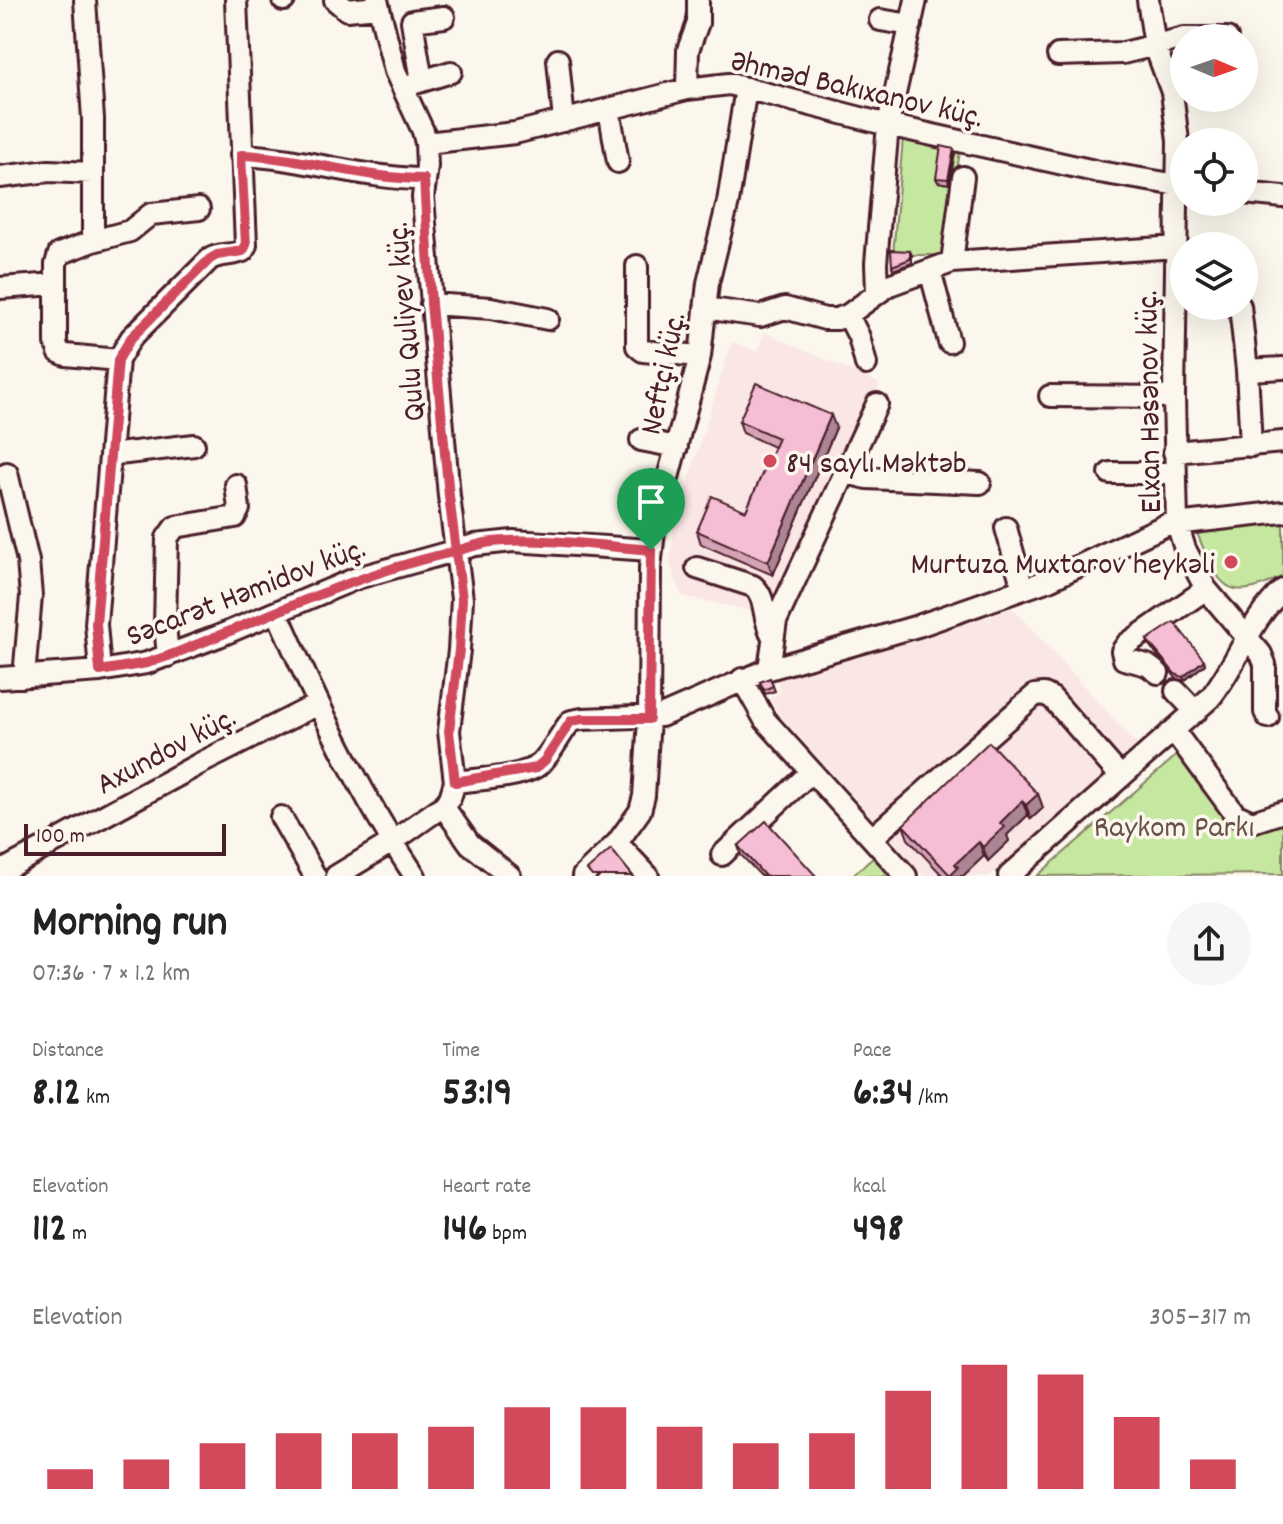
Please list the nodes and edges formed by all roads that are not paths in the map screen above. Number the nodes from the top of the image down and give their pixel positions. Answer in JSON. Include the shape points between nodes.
{"nodes":[{"id":1,"x":85,"y":0,"type":"edge"},
{"id":2,"x":236,"y":0,"type":"edge"},
{"id":3,"x":335,"y":0,"type":"edge"},
{"id":4,"x":698,"y":0,"type":"edge"},
{"id":5,"x":916,"y":0,"type":"edge"},
{"id":6,"x":1148,"y":0,"type":"edge"},
{"id":7,"x":378,"y":3,"type":"edge"},
{"id":8,"x":444,"y":17,"type":"dead end"},
{"id":9,"x":880,"y":20,"type":"dead end"},
{"id":10,"x":911,"y":25,"type":"junction"},
{"id":11,"x":1170,"y":42,"type":"edge"},
{"id":12,"x":1155,"y":46,"type":"junction"},
{"id":13,"x":1058,"y":55,"type":"dead end"},
{"id":14,"x":558,"y":60,"type":"dead end"},
{"id":15,"x":451,"y":72,"type":"dead end"},
{"id":16,"x":422,"y":81,"type":"junction"},
{"id":17,"x":402,"y":87,"type":"junction"},
{"id":18,"x":746,"y":88,"type":"junction"},
{"id":19,"x":687,"y":89,"type":"junction"},
{"id":20,"x":609,"y":109,"type":"junction"},
{"id":21,"x":564,"y":121,"type":"junction"},
{"id":22,"x":888,"y":125,"type":"junction"},
{"id":23,"x":1176,"y":128,"type":"edge"},
{"id":24,"x":426,"y":143,"type":"junction"},
{"id":25,"x":241,"y":155,"type":"junction"},
{"id":26,"x":618,"y":162,"type":"dead end"},
{"id":27,"x":92,"y":173,"type":"junction"},
{"id":28,"x":0,"y":177,"type":"edge"},
{"id":29,"x":963,"y":177,"type":"dead end"},
{"id":30,"x":424,"y":179,"type":"junction"},
{"id":31,"x":1170,"y":183,"type":"edge"},
{"id":32,"x":1258,"y":194,"type":"edge"},
{"id":33,"x":1283,"y":197,"type":"edge"},
{"id":34,"x":199,"y":209,"type":"dead end"},
{"id":35,"x":93,"y":241,"type":"junction"},
{"id":36,"x":1170,"y":247,"type":"edge"},
{"id":37,"x":952,"y":262,"type":"junction"},
{"id":38,"x":637,"y":266,"type":"dead end"},
{"id":39,"x":930,"y":270,"type":"junction"},
{"id":40,"x":56,"y":284,"type":"junction"},
{"id":41,"x":0,"y":288,"type":"edge"},
{"id":42,"x":877,"y":292,"type":"junction"},
{"id":43,"x":431,"y":304,"type":"junction"},
{"id":44,"x":705,"y":308,"type":"junction"},
{"id":45,"x":848,"y":315,"type":"junction"},
{"id":46,"x":548,"y":319,"type":"dead end"},
{"id":47,"x":1176,"y":320,"type":"edge"},
{"id":48,"x":1242,"y":320,"type":"edge"},
{"id":49,"x":949,"y":342,"type":"dead end"},
{"id":50,"x":700,"y":356,"type":"junction"},
{"id":51,"x":118,"y":360,"type":"junction"},
{"id":52,"x":866,"y":364,"type":"dead end"},
{"id":53,"x":1283,"y":368,"type":"edge"},
{"id":54,"x":1247,"y":370,"type":"junction"},
{"id":55,"x":1050,"y":396,"type":"dead end"},
{"id":56,"x":1174,"y":397,"type":"junction"},
{"id":57,"x":877,"y":404,"type":"dead end"},
{"id":58,"x":641,"y":440,"type":"dead end"},
{"id":59,"x":1283,"y":442,"type":"edge"},
{"id":60,"x":194,"y":445,"type":"dead end"},
{"id":61,"x":1251,"y":446,"type":"junction"},
{"id":62,"x":677,"y":447,"type":"junction"},
{"id":63,"x":110,"y":455,"type":"junction"},
{"id":64,"x":1174,"y":462,"type":"junction"},
{"id":65,"x":7,"y":473,"type":"dead end"},
{"id":66,"x":847,"y":473,"type":"junction"},
{"id":67,"x":1110,"y":473,"type":"dead end"},
{"id":68,"x":980,"y":483,"type":"dead end"},
{"id":69,"x":236,"y":485,"type":"dead end"},
{"id":70,"x":1283,"y":512,"type":"edge"},
{"id":71,"x":1177,"y":523,"type":"junction"},
{"id":72,"x":1006,"y":528,"type":"dead end"},
{"id":73,"x":651,"y":550,"type":"junction"},
{"id":74,"x":456,"y":552,"type":"junction"},
{"id":75,"x":697,"y":568,"type":"dead end"},
{"id":76,"x":1023,"y":589,"type":"junction"},
{"id":77,"x":1206,"y":589,"type":"junction"},
{"id":78,"x":1283,"y":590,"type":"edge"},
{"id":79,"x":277,"y":612,"type":"junction"},
{"id":80,"x":772,"y":635,"type":"junction"},
{"id":81,"x":1249,"y":637,"type":"junction"},
{"id":82,"x":168,"y":656,"type":"junction"},
{"id":83,"x":769,"y":669,"type":"junction"},
{"id":84,"x":100,"y":671,"type":"junction"},
{"id":85,"x":1158,"y":673,"type":"dead end"},
{"id":86,"x":24,"y":677,"type":"junction"},
{"id":87,"x":0,"y":678,"type":"edge"},
{"id":88,"x":742,"y":679,"type":"junction"},
{"id":89,"x":1176,"y":691,"type":"dead end"},
{"id":90,"x":318,"y":704,"type":"junction"},
{"id":91,"x":1196,"y":712,"type":"junction"},
{"id":92,"x":1268,"y":717,"type":"dead end"},
{"id":93,"x":649,"y":719,"type":"junction"},
{"id":94,"x":1174,"y":731,"type":"junction"},
{"id":95,"x":811,"y":772,"type":"junction"},
{"id":96,"x":1121,"y":777,"type":"junction"},
{"id":97,"x":455,"y":782,"type":"junction"},
{"id":98,"x":443,"y":806,"type":"junction"},
{"id":99,"x":1283,"y":812,"type":"edge"},
{"id":100,"x":281,"y":817,"type":"dead end"},
{"id":101,"x":872,"y":838,"type":"junction"},
{"id":102,"x":392,"y":842,"type":"junction"},
{"id":103,"x":617,"y":843,"type":"junction"},
{"id":104,"x":722,"y":855,"type":"dead end"},
{"id":105,"x":0,"y":872,"type":"edge"},
{"id":106,"x":315,"y":876,"type":"edge"},
{"id":107,"x":336,"y":876,"type":"edge"},
{"id":108,"x":415,"y":876,"type":"edge"},
{"id":109,"x":510,"y":876,"type":"edge"},
{"id":110,"x":583,"y":876,"type":"edge"},
{"id":111,"x":648,"y":876,"type":"edge"},
{"id":112,"x":906,"y":876,"type":"edge"},
{"id":113,"x":1009,"y":876,"type":"edge"}],
"edges":[{"from":1,"to":27,"type":"street"},
{"from":2,"to":25,"type":"street"},
{"from":3,"to":7,"type":"street","via":[[347,10]]},
{"from":4,"to":19,"type":"street"},
{"from":5,"to":10,"type":"street"},
{"from":6,"to":12,"type":"street","name":"Elxan Həsənov küç."},
{"from":7,"to":17,"type":"street","name":"Qulu Quliyev küç."},
{"from":8,"to":16,"type":"street","via":[[412,21]]},
{"from":9,"to":10,"type":"street"},
{"from":10,"to":22,"type":"street"},
{"from":11,"to":12,"type":"street"},
{"from":12,"to":13,"type":"street","via":[[1123,53]]},
{"from":12,"to":23,"type":"street","name":"Elxan Həsənov küç.","via":[[1172,92]]},
{"from":14,"to":21,"type":"street"},
{"from":15,"to":16,"type":"street"},
{"from":16,"to":17,"type":"street"},
{"from":17,"to":24,"type":"street","name":"Qulu Quliyev küç."},
{"from":18,"to":19,"type":"street","name":"Əhməd Bakıxanov küç.","via":[[729,84]]},
{"from":18,"to":22,"type":"street","name":"Əhməd Bakıxanov küç."},
{"from":18,"to":44,"type":"street","name":"Neftçi küç."},
{"from":19,"to":20,"type":"street","name":"Əhməd Bakıxanov küç."},
{"from":20,"to":21,"type":"street","name":"Əhməd Bakıxanov küç."},
{"from":20,"to":26,"type":"street"},
{"from":21,"to":24,"type":"street","name":"Əhməd Bakıxanov küç.","via":[[515,133]]},
{"from":22,"to":31,"type":"street","name":"Əhməd Bakıxanov küç."},
{"from":22,"to":42,"type":"street"},
{"from":24,"to":30,"type":"street","name":"Qulu Quliyev küç."},
{"from":25,"to":30,"type":"street","via":[[383,178]]},
{"from":25,"to":51,"type":"street","via":[[243,251],[210,259],[131,338]]},
{"from":27,"to":28,"type":"street"},
{"from":27,"to":35,"type":"street"},
{"from":29,"to":37,"type":"street"},
{"from":30,"to":43,"type":"street","name":"Qulu Quliyev küç."},
{"from":32,"to":33,"type":"street"},
{"from":34,"to":35,"type":"street","via":[[151,214],[130,231]]},
{"from":35,"to":40,"type":"street","via":[[59,254]]},
{"from":36,"to":37,"type":"street"},
{"from":37,"to":39,"type":"street"},
{"from":38,"to":50,"type":"street","via":[[637,346]]},
{"from":39,"to":42,"type":"street"},
{"from":39,"to":49,"type":"street"},
{"from":40,"to":41,"type":"street"},
{"from":40,"to":51,"type":"street","via":[[59,352]]},
{"from":42,"to":45,"type":"street"},
{"from":43,"to":46,"type":"street"},
{"from":43,"to":74,"type":"street","name":"Qulu Quliyev küç."},
{"from":44,"to":45,"type":"street","via":[[760,316],[785,308],[825,319]]},
{"from":44,"to":50,"type":"street","name":"Neftçi küç."},
{"from":45,"to":52,"type":"street"},
{"from":47,"to":56,"type":"street","name":"Elxan Həsənov küç."},
{"from":48,"to":54,"type":"street"},
{"from":50,"to":62,"type":"street","name":"Neftçi küç."},
{"from":51,"to":63,"type":"street"},
{"from":53,"to":54,"type":"street"},
{"from":54,"to":61,"type":"street"},
{"from":55,"to":56,"type":"street"},
{"from":56,"to":64,"type":"street","name":"Elxan Həsənov küç."},
{"from":57,"to":66,"type":"street"},
{"from":58,"to":62,"type":"street"},
{"from":59,"to":61,"type":"street"},
{"from":60,"to":63,"type":"street"},
{"from":61,"to":64,"type":"street"},
{"from":62,"to":73,"type":"street","name":"Neftçi küç."},
{"from":63,"to":84,"type":"street","via":[[96,624]]},
{"from":64,"to":67,"type":"street"},
{"from":64,"to":71,"type":"street","name":"Elxan Həsənov küç."},
{"from":65,"to":86,"type":"street","via":[[31,596]]},
{"from":66,"to":68,"type":"street"},
{"from":66,"to":80,"type":"street"},
{"from":69,"to":82,"type":"street","via":[[235,517],[175,527],[167,538]]},
{"from":70,"to":71,"type":"street"},
{"from":71,"to":76,"type":"street"},
{"from":71,"to":77,"type":"street","name":"Elxan Həsənov küç."},
{"from":72,"to":76,"type":"street"},
{"from":73,"to":74,"type":"street","name":"Səcarət Həmidov küç.","via":[[513,541]]},
{"from":73,"to":93,"type":"street","name":"Neftçi küç."},
{"from":74,"to":79,"type":"street","name":"Səcarət Həmidov küç.","via":[[357,578]]},
{"from":74,"to":97,"type":"street","name":"Qulu Quliyev küç.","via":[[462,610],[449,731]]},
{"from":75,"to":80,"type":"street","via":[[758,590]]},
{"from":76,"to":83,"type":"street"},
{"from":77,"to":81,"type":"street","name":"Elxan Həsənov küç."},
{"from":77,"to":85,"type":"street","via":[[1122,651],[1124,659]]},
{"from":78,"to":81,"type":"street"},
{"from":79,"to":82,"type":"street","name":"Səcarət Həmidov küç."},
{"from":79,"to":90,"type":"street"},
{"from":80,"to":83,"type":"street"},
{"from":81,"to":91,"type":"street","via":[[1221,684]]},
{"from":81,"to":92,"type":"street","name":"Elxan Həsənov küç.","via":[[1265,664]]},
{"from":82,"to":84,"type":"street","name":"Səcarət Həmidov küç."},
{"from":83,"to":88,"type":"street"},
{"from":84,"to":86,"type":"street","name":"Səcarət Həmidov küç."},
{"from":86,"to":87,"type":"street","name":"Səcarət Həmidov küç."},
{"from":88,"to":93,"type":"street"},
{"from":88,"to":95,"type":"street","via":[[757,709]]},
{"from":89,"to":91,"type":"street"},
{"from":90,"to":102,"type":"street"},
{"from":90,"to":105,"type":"street","name":"Axundov küç."},
{"from":91,"to":94,"type":"street"},
{"from":93,"to":97,"type":"street","via":[[571,721],[536,768]]},
{"from":93,"to":103,"type":"street","name":"Neftçi küç.","via":[[644,796],[640,811]]},
{"from":94,"to":96,"type":"street"},
{"from":94,"to":99,"type":"street","via":[[1235,814],[1252,822]]},
{"from":95,"to":101,"type":"street"},
{"from":95,"to":104,"type":"street"},
{"from":96,"to":101,"type":"street","via":[[1052,698],[1035,695]]},
{"from":96,"to":113,"type":"street"},
{"from":97,"to":98,"type":"street"},
{"from":98,"to":102,"type":"street"},
{"from":98,"to":109,"type":"street","via":[[470,844]]},
{"from":100,"to":106,"type":"street"},
{"from":101,"to":112,"type":"street"},
{"from":102,"to":107,"type":"street"},
{"from":102,"to":108,"type":"street"},
{"from":103,"to":110,"type":"street","name":"Neftçi küç."},
{"from":103,"to":111,"type":"street"}]}
